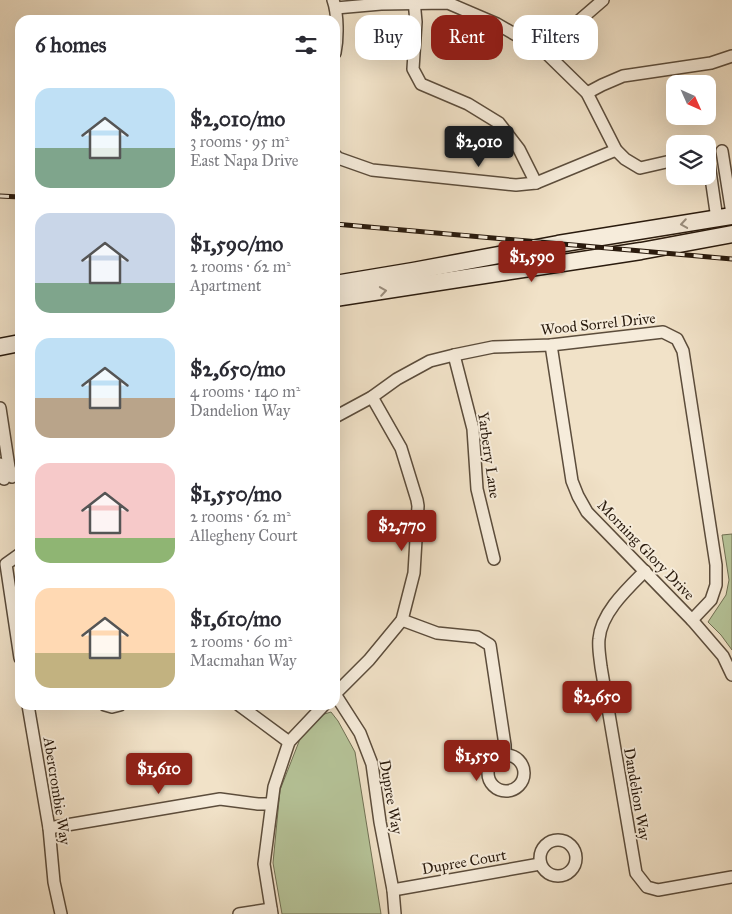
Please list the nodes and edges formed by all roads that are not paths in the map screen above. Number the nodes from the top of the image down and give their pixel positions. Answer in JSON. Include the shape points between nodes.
{"nodes":[{"id":1,"x":603,"y":0,"type":"edge"},
{"id":2,"x":415,"y":1,"type":"edge"},
{"id":3,"x":335,"y":4,"type":"edge"},
{"id":4,"x":585,"y":15,"type":"edge"},
{"id":5,"x":513,"y":33,"type":"edge"},
{"id":6,"x":732,"y":56,"type":"edge"},
{"id":7,"x":554,"y":60,"type":"edge"},
{"id":8,"x":588,"y":93,"type":"junction"},
{"id":9,"x":616,"y":150,"type":"junction"},
{"id":10,"x":727,"y":150,"type":"edge"},
{"id":11,"x":340,"y":159,"type":"edge"},
{"id":12,"x":666,"y":162,"type":"edge"},
{"id":13,"x":716,"y":181,"type":"edge"},
{"id":14,"x":536,"y":183,"type":"junction"},
{"id":15,"x":727,"y":216,"type":"edge"},
{"id":16,"x":732,"y":234,"type":"edge"},
{"id":17,"x":340,"y":283,"type":"edge"},
{"id":18,"x":340,"y":297,"type":"edge"},
{"id":19,"x":15,"y":344,"type":"edge"},
{"id":20,"x":551,"y":345,"type":"junction"},
{"id":21,"x":0,"y":348,"type":"edge"},
{"id":22,"x":454,"y":355,"type":"junction"},
{"id":23,"x":372,"y":397,"type":"junction"},
{"id":24,"x":0,"y":408,"type":"edge"},
{"id":25,"x":340,"y":414,"type":"edge"},
{"id":26,"x":0,"y":464,"type":"edge"},
{"id":27,"x":9,"y":478,"type":"edge"},
{"id":28,"x":15,"y":558,"type":"edge"},
{"id":29,"x":494,"y":559,"type":"dead end"},
{"id":30,"x":645,"y":571,"type":"junction"},
{"id":31,"x":402,"y":620,"type":"junction"},
{"id":32,"x":692,"y":620,"type":"junction"},
{"id":33,"x":15,"y":624,"type":"edge"},
{"id":34,"x":732,"y":675,"type":"edge"},
{"id":35,"x":340,"y":689,"type":"edge"},
{"id":36,"x":340,"y":702,"type":"edge"},
{"id":37,"x":29,"y":710,"type":"edge"},
{"id":38,"x":246,"y":710,"type":"edge"},
{"id":39,"x":319,"y":710,"type":"edge"},
{"id":40,"x":289,"y":742,"type":"junction"},
{"id":41,"x":505,"y":755,"type":"dead end"},
{"id":42,"x":271,"y":804,"type":"junction"},
{"id":43,"x":48,"y":828,"type":"junction"},
{"id":44,"x":540,"y":864,"type":"dead end"},
{"id":45,"x":732,"y":877,"type":"edge"},
{"id":46,"x":393,"y":890,"type":"junction"},
{"id":47,"x":272,"y":912,"type":"edge"},
{"id":48,"x":61,"y":914,"type":"edge"},
{"id":49,"x":240,"y":914,"type":"edge"},
{"id":50,"x":395,"y":914,"type":"edge"}],
"edges":[{"from":1,"to":4,"type":"street"},
{"from":2,"to":3,"type":"street"},
{"from":2,"to":5,"type":"street","via":[[448,3]]},
{"from":2,"to":14,"type":"street","via":[[413,69],[421,84],[468,104],[498,122],[519,148]]},
{"from":6,"to":8,"type":"street","via":[[711,63],[623,76]]},
{"from":7,"to":8,"type":"street"},
{"from":8,"to":9,"type":"street"},
{"from":9,"to":12,"type":"street","via":[[640,168]]},
{"from":9,"to":14,"type":"street"},
{"from":10,"to":15,"type":"street"},
{"from":11,"to":14,"type":"street","via":[[372,170],[516,184]]},
{"from":13,"to":15,"type":"street"},
{"from":15,"to":17,"type":"main road","one_way":true},
{"from":18,"to":16,"type":"main road","one_way":true},
{"from":19,"to":21,"type":"main road"},
{"from":20,"to":22,"type":"street","name":"Wood Sorrel Drive","via":[[493,347]]},
{"from":20,"to":30,"type":"street","name":"Morning Glory Drive","via":[[572,481],[578,496],[587,512]]},
{"from":20,"to":32,"type":"street","name":"Wood Sorrel Drive","via":[[663,332],[677,339],[683,351],[716,565],[716,585],[711,600]]},
{"from":22,"to":23,"type":"street","name":"Wood Sorrel Drive","via":[[430,361],[396,379]]},
{"from":22,"to":29,"type":"street","name":"Yarberry Lane","via":[[473,429],[477,489]]},
{"from":23,"to":25,"type":"street","name":"Wood Sorrel Drive"},
{"from":23,"to":31,"type":"street","via":[[401,448],[418,506],[414,573]]},
{"from":24,"to":27,"type":"street"},
{"from":26,"to":27,"type":"street"},
{"from":28,"to":33,"type":"street","via":[[6,564]]},
{"from":30,"to":32,"type":"street","name":"Morning Glory Drive"},
{"from":30,"to":45,"type":"street","name":"Dandelion Way","via":[[604,620],[599,639],[636,873],[647,887],[658,890]]},
{"from":31,"to":35,"type":"street"},
{"from":31,"to":41,"type":"street","via":[[436,633],[477,637],[490,645]]},
{"from":32,"to":34,"type":"street","name":"Morning Glory Drive","via":[[723,656]]},
{"from":36,"to":46,"type":"street","name":"Dupree Way","via":[[360,733],[372,764]]},
{"from":37,"to":43,"type":"street","name":"Abercrombie Way"},
{"from":38,"to":40,"type":"street"},
{"from":39,"to":40,"type":"street"},
{"from":40,"to":42,"type":"street"},
{"from":42,"to":43,"type":"street","via":[[220,799]]},
{"from":42,"to":47,"type":"street","via":[[264,864]]},
{"from":43,"to":48,"type":"street","name":"Abercrombie Way"},
{"from":44,"to":46,"type":"street","name":"Dupree Court"},
{"from":46,"to":50,"type":"street","name":"Dupree Way"},
{"from":47,"to":49,"type":"street"}]}
